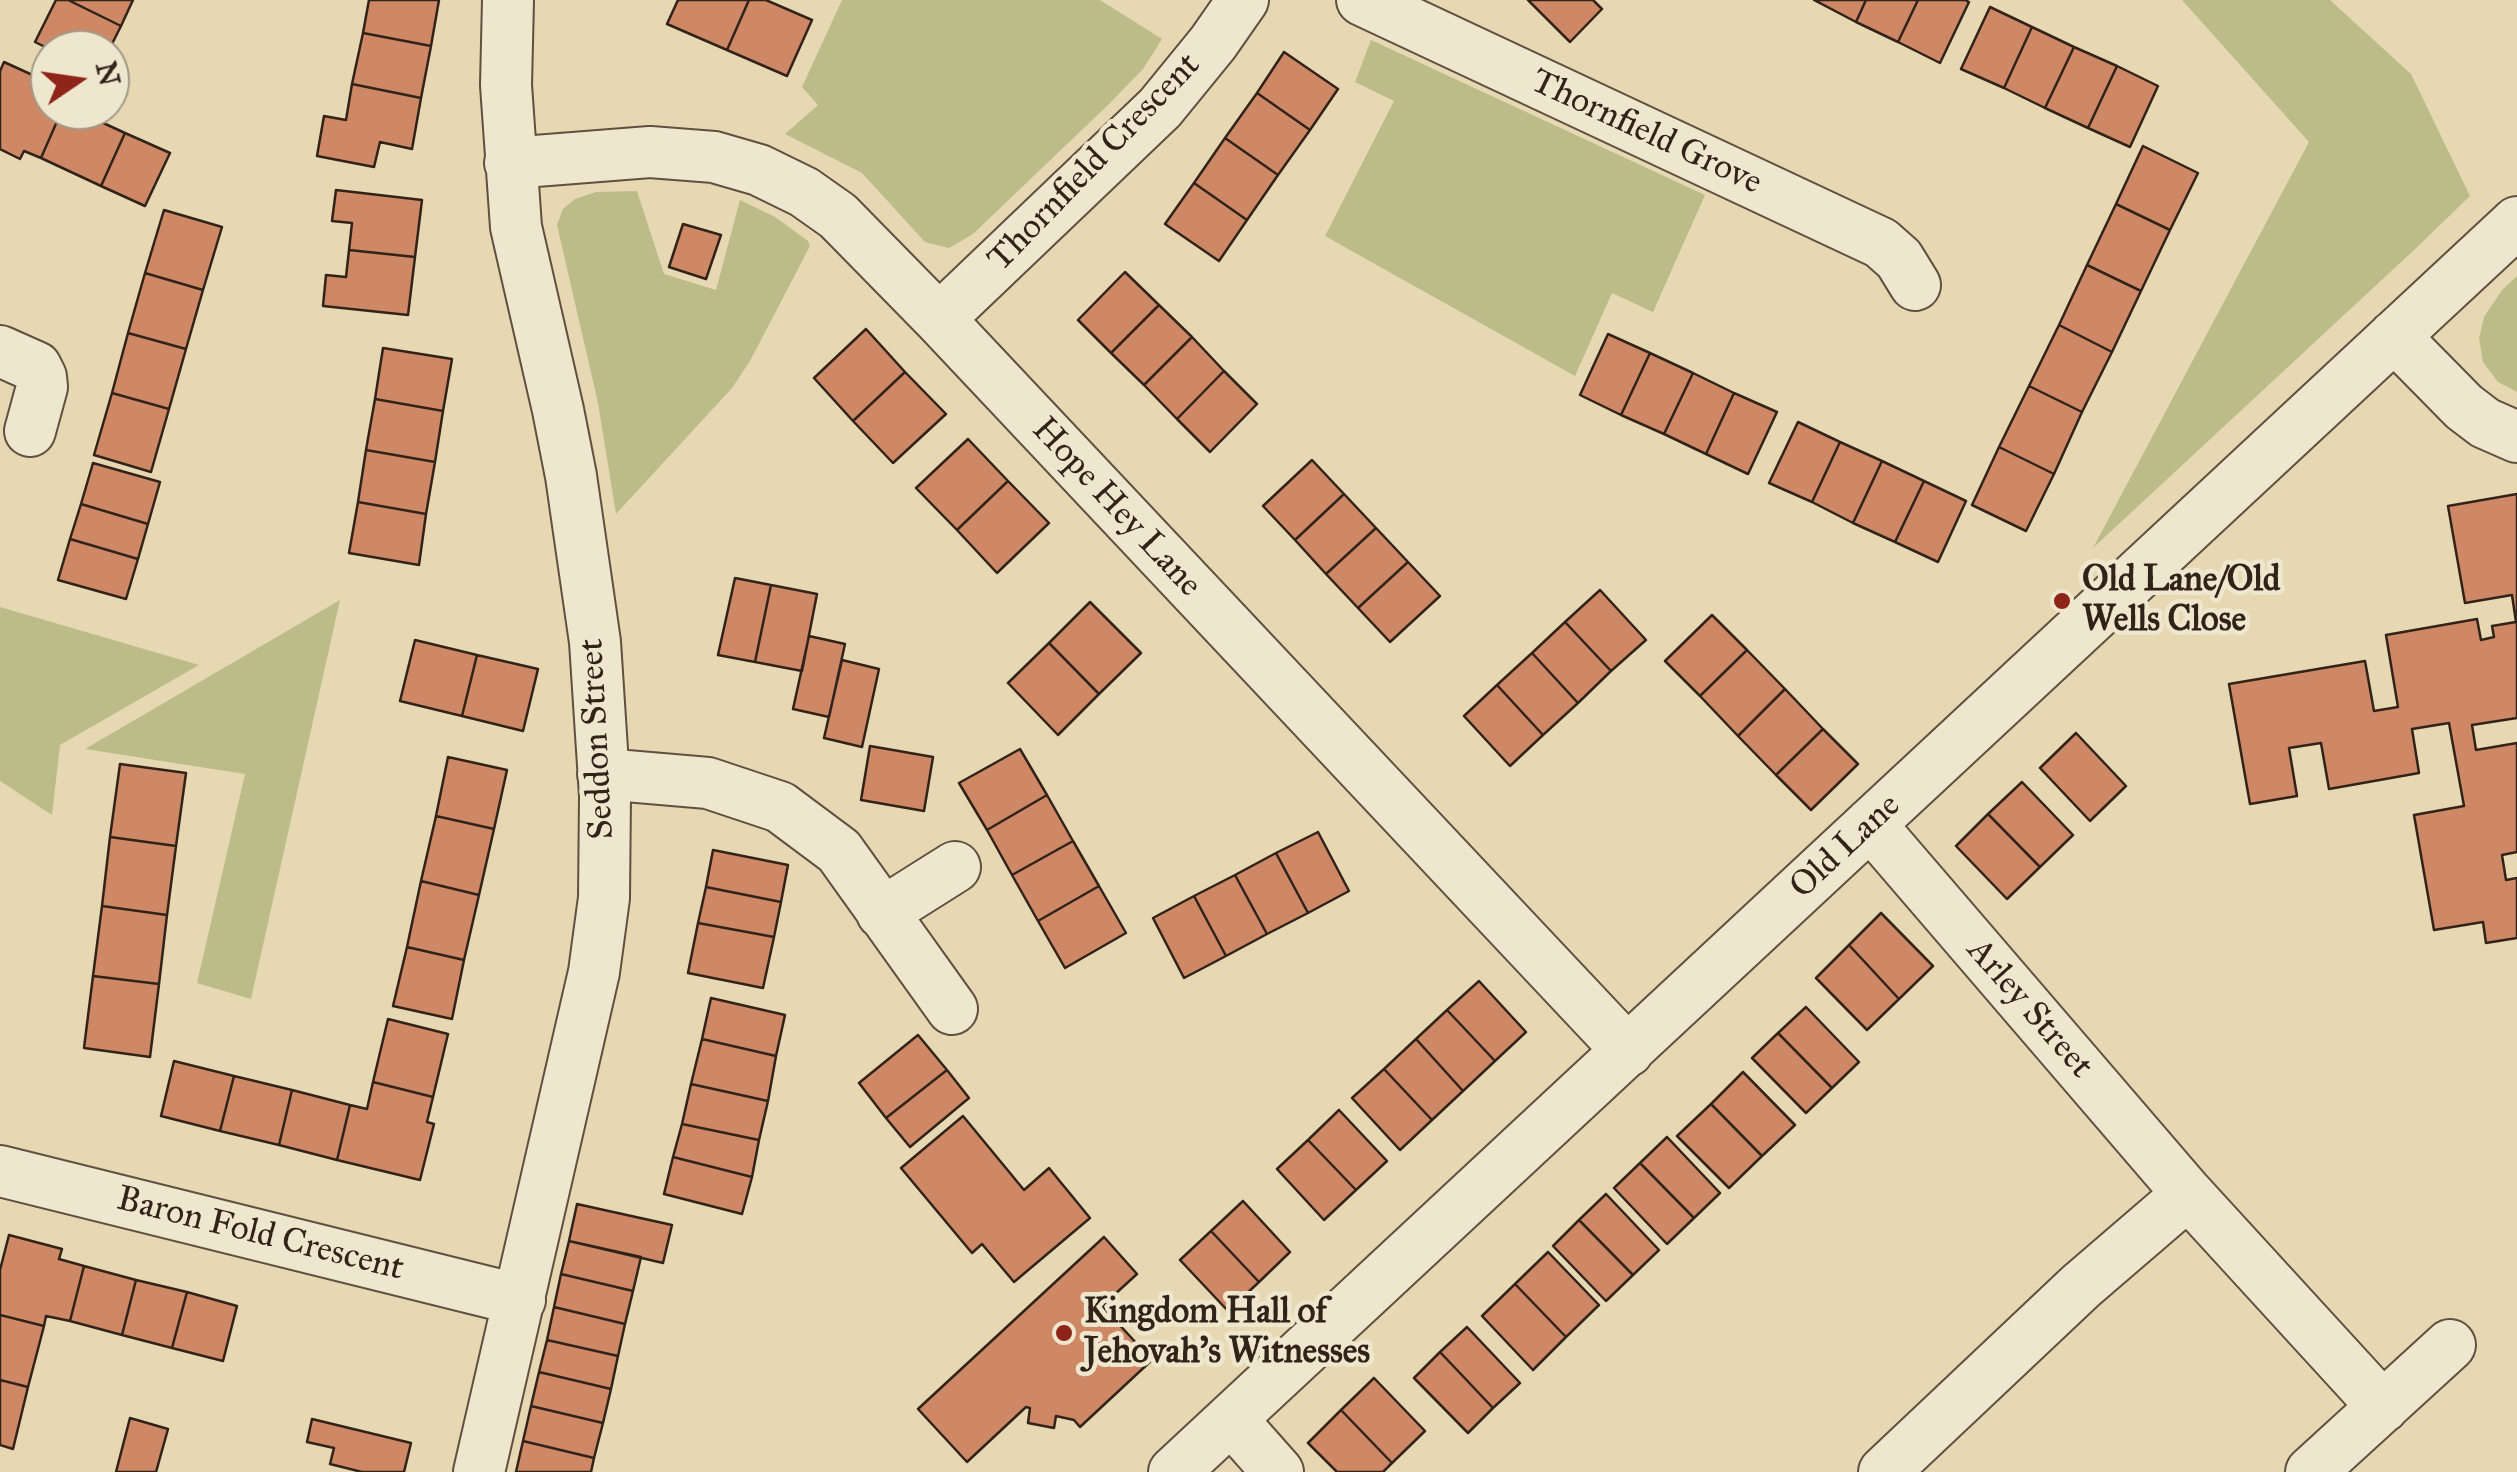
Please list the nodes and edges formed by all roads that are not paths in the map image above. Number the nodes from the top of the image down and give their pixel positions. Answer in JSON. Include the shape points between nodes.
{"nodes":[{"id":1,"x":508,"y":0,"type":"edge"},
{"id":2,"x":1243,"y":0,"type":"edge"},
{"id":3,"x":1362,"y":0,"type":"edge"},
{"id":4,"x":510,"y":163,"type":"junction"},
{"id":5,"x":2517,"y":222,"type":"edge"},
{"id":6,"x":1915,"y":285,"type":"dead end"},
{"id":7,"x":940,"y":319,"type":"junction"},
{"id":8,"x":2394,"y":336,"type":"junction"},
{"id":9,"x":0,"y":352,"type":"edge"},
{"id":10,"x":30,"y":431,"type":"dead end"},
{"id":11,"x":2517,"y":438,"type":"edge"},
{"id":12,"x":604,"y":774,"type":"junction"},
{"id":13,"x":1870,"y":824,"type":"junction"},
{"id":14,"x":954,"y":867,"type":"dead end"},
{"id":15,"x":882,"y":913,"type":"junction"},
{"id":16,"x":952,"y":1009,"type":"dead end"},
{"id":17,"x":1628,"y":1051,"type":"junction"},
{"id":18,"x":0,"y":1171,"type":"edge"},
{"id":19,"x":2188,"y":1194,"type":"junction"},
{"id":20,"x":520,"y":1300,"type":"junction"},
{"id":21,"x":2450,"y":1345,"type":"dead end"},
{"id":22,"x":2382,"y":1407,"type":"junction"},
{"id":23,"x":1232,"y":1419,"type":"junction"},
{"id":24,"x":479,"y":1472,"type":"edge"},
{"id":25,"x":1174,"y":1472,"type":"edge"},
{"id":26,"x":1278,"y":1472,"type":"edge"},
{"id":27,"x":1884,"y":1472,"type":"edge"},
{"id":28,"x":2311,"y":1472,"type":"edge"}],
"edges":[{"from":1,"to":4,"type":"street","name":"Seddon Street"},
{"from":2,"to":7,"type":"street","name":"Thornfield Crescent","via":[[1160,108]]},
{"from":3,"to":6,"type":"street","name":"Thornfield Grove","via":[[1881,243]]},
{"from":4,"to":7,"type":"street","name":"Hope Hey Lane","via":[[650,152],[714,157],[759,170],[838,216]]},
{"from":4,"to":12,"type":"street","name":"Seddon Street","via":[[516,227],[571,476],[595,642]]},
{"from":5,"to":8,"type":"street","name":"Old Lane"},
{"from":7,"to":17,"type":"street","name":"Hope Hey Lane"},
{"from":8,"to":11,"type":"street","via":[[2464,407]]},
{"from":8,"to":13,"type":"street","name":"Old Lane"},
{"from":9,"to":10,"type":"street","via":[[36,368],[41,377]]},
{"from":12,"to":15,"type":"street","via":[[708,783],[780,807],[838,852]]},
{"from":12,"to":20,"type":"street","name":"Seddon Street","via":[[604,898],[594,972]]},
{"from":13,"to":17,"type":"street","name":"Old Lane"},
{"from":13,"to":19,"type":"street","name":"Arley Street"},
{"from":14,"to":15,"type":"street"},
{"from":15,"to":16,"type":"street"},
{"from":17,"to":23,"type":"street","name":"Old Lane"},
{"from":18,"to":20,"type":"street","name":"Baron Fold Crescent"},
{"from":19,"to":22,"type":"street","name":"Arley Street"},
{"from":19,"to":27,"type":"street"},
{"from":20,"to":24,"type":"street","name":"Seddon Street"},
{"from":21,"to":22,"type":"street"},
{"from":22,"to":28,"type":"street"},
{"from":23,"to":25,"type":"street","name":"Old Lane"},
{"from":23,"to":26,"type":"street"}]}
